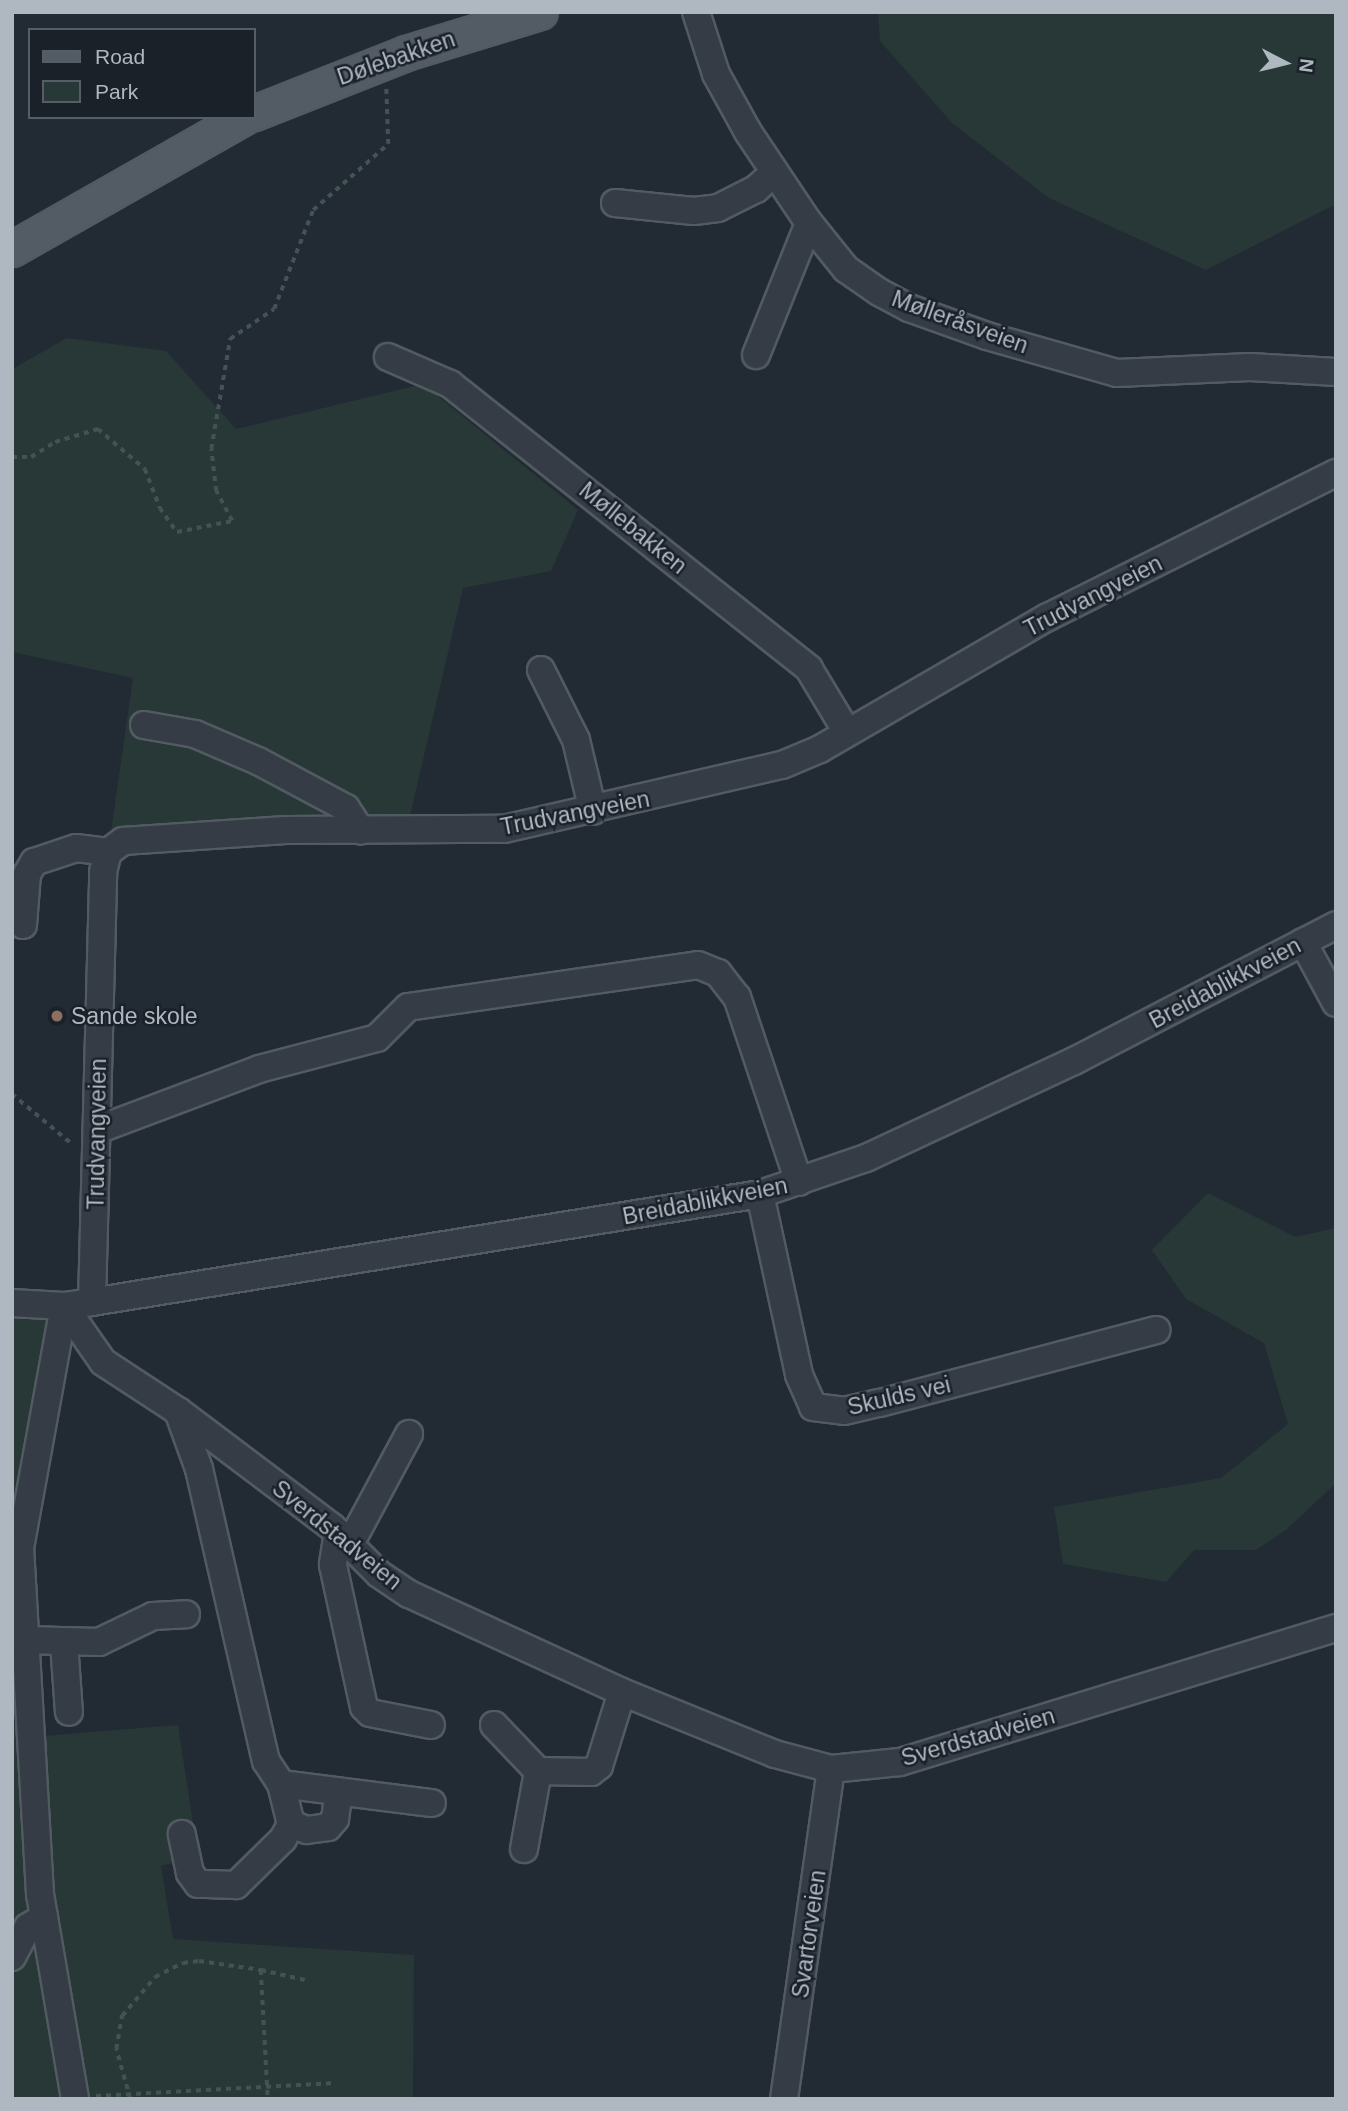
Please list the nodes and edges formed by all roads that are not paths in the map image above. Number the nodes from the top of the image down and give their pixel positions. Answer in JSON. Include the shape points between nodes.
{"nodes":[{"id":1,"x":541,"y":12,"type":"edge"},
{"id":2,"x":696,"y":12,"type":"edge"},
{"id":3,"x":256,"y":112,"type":"edge"},
{"id":4,"x":240,"y":119,"type":"edge"},
{"id":5,"x":775,"y":172,"type":"junction"},
{"id":6,"x":615,"y":203,"type":"dead end"},
{"id":7,"x":809,"y":223,"type":"junction"},
{"id":8,"x":12,"y":249,"type":"edge"},
{"id":9,"x":756,"y":355,"type":"dead end"},
{"id":10,"x":388,"y":357,"type":"dead end"},
{"id":11,"x":1336,"y":372,"type":"edge"},
{"id":12,"x":1336,"y":473,"type":"edge"},
{"id":13,"x":541,"y":670,"type":"dead end"},
{"id":14,"x":144,"y":725,"type":"dead end"},
{"id":15,"x":847,"y":733,"type":"junction"},
{"id":16,"x":593,"y":811,"type":"junction"},
{"id":17,"x":361,"y":831,"type":"junction"},
{"id":18,"x":108,"y":852,"type":"junction"},
{"id":19,"x":23,"y":925,"type":"dead end"},
{"id":20,"x":1336,"y":925,"type":"edge"},
{"id":21,"x":1303,"y":942,"type":"junction"},
{"id":22,"x":1336,"y":1003,"type":"edge"},
{"id":23,"x":96,"y":1142,"type":"junction"},
{"id":24,"x":799,"y":1182,"type":"junction"},
{"id":25,"x":760,"y":1194,"type":"junction"},
{"id":26,"x":92,"y":1302,"type":"junction"},
{"id":27,"x":12,"y":1303,"type":"edge"},
{"id":28,"x":64,"y":1306,"type":"junction"},
{"id":29,"x":1157,"y":1330,"type":"dead end"},
{"id":30,"x":178,"y":1411,"type":"junction"},
{"id":31,"x":409,"y":1434,"type":"dead end"},
{"id":32,"x":344,"y":1538,"type":"junction"},
{"id":33,"x":186,"y":1614,"type":"dead end"},
{"id":34,"x":1336,"y":1628,"type":"edge"},
{"id":35,"x":24,"y":1640,"type":"junction"},
{"id":36,"x":64,"y":1643,"type":"junction"},
{"id":37,"x":622,"y":1692,"type":"junction"},
{"id":38,"x":69,"y":1712,"type":"dead end"},
{"id":39,"x":431,"y":1725,"type":"dead end"},
{"id":40,"x":494,"y":1725,"type":"dead end"},
{"id":41,"x":22,"y":1737,"type":"edge"},
{"id":42,"x":831,"y":1769,"type":"junction"},
{"id":43,"x":538,"y":1770,"type":"junction"},
{"id":44,"x":281,"y":1784,"type":"junction"},
{"id":45,"x":339,"y":1792,"type":"junction"},
{"id":46,"x":432,"y":1803,"type":"dead end"},
{"id":47,"x":291,"y":1824,"type":"junction"},
{"id":48,"x":182,"y":1834,"type":"dead end"},
{"id":49,"x":524,"y":1849,"type":"dead end"},
{"id":50,"x":44,"y":1917,"type":"junction"},
{"id":51,"x":12,"y":1957,"type":"edge"},
{"id":52,"x":72,"y":2098,"type":"edge"},
{"id":53,"x":784,"y":2099,"type":"edge"}],
"edges":[{"from":1,"to":3,"type":"main road","name":"Dølebakken","via":[[381,62]]},
{"from":2,"to":5,"type":"street","name":"Mølleråsveien","via":[[716,74]]},
{"from":4,"to":8,"type":"main road"},
{"from":5,"to":6,"type":"street","via":[[747,195],[718,208],[694,211]]},
{"from":5,"to":7,"type":"street","name":"Mølleråsveien"},
{"from":7,"to":9,"type":"street"},
{"from":7,"to":11,"type":"street","name":"Mølleråsveien","via":[[846,269],[909,308],[1078,363],[1117,373],[1250,367]]},
{"from":10,"to":15,"type":"street","name":"Møllebakken","via":[[460,391],[798,660],[835,706]]},
{"from":12,"to":15,"type":"street","name":"Trudvangveien","via":[[1048,617]]},
{"from":13,"to":16,"type":"street","via":[[576,740]]},
{"from":14,"to":17,"type":"street","via":[[195,734],[258,761],[346,808]]},
{"from":15,"to":16,"type":"street","name":"Trudvangveien","via":[[782,765]]},
{"from":16,"to":17,"type":"street","name":"Trudvangveien","via":[[504,829]]},
{"from":17,"to":18,"type":"street","name":"Trudvangveien","via":[[144,836],[123,841]]},
{"from":18,"to":19,"type":"street","via":[[76,848],[34,862],[27,874]]},
{"from":18,"to":23,"type":"street","name":"Trudvangveien","via":[[103,872]]},
{"from":20,"to":21,"type":"street","name":"Breidablikkveien"},
{"from":21,"to":22,"type":"street"},
{"from":21,"to":24,"type":"street","name":"Breidablikkveien","via":[[1074,1062],[866,1158]]},
{"from":23,"to":24,"type":"street","via":[[259,1069],[377,1038],[408,1007],[698,965],[718,973],[737,997]]},
{"from":23,"to":26,"type":"street","name":"Trudvangveien"},
{"from":24,"to":25,"type":"street","name":"Breidablikkveien"},
{"from":25,"to":26,"type":"street","name":"Breidablikkveien"},
{"from":25,"to":29,"type":"street","name":"Skulds vei","via":[[799,1375],[813,1407],[844,1411],[880,1403]]},
{"from":26,"to":28,"type":"street","name":"Breidablikkveien"},
{"from":27,"to":28,"type":"street"},
{"from":28,"to":30,"type":"street","name":"Sverdstadveien","via":[[103,1362]]},
{"from":28,"to":35,"type":"street","via":[[20,1547]]},
{"from":30,"to":32,"type":"street","name":"Sverdstadveien"},
{"from":30,"to":44,"type":"street","via":[[199,1469],[266,1761]]},
{"from":31,"to":32,"type":"street"},
{"from":32,"to":37,"type":"street","name":"Sverdstadveien","via":[[379,1574],[409,1594]]},
{"from":32,"to":39,"type":"street","via":[[333,1565],[364,1707],[370,1713]]},
{"from":33,"to":36,"type":"street","via":[[153,1616],[99,1642]]},
{"from":34,"to":42,"type":"street","name":"Sverdstadveien","via":[[900,1762]]},
{"from":35,"to":36,"type":"street"},
{"from":35,"to":41,"type":"street"},
{"from":36,"to":38,"type":"street"},
{"from":37,"to":42,"type":"street","name":"Sverdstadveien","via":[[775,1754]]},
{"from":37,"to":43,"type":"street","via":[[599,1766],[590,1773]]},
{"from":40,"to":43,"type":"street"},
{"from":41,"to":50,"type":"street"},
{"from":42,"to":53,"type":"street","name":"Svartorveien"},
{"from":43,"to":49,"type":"street"},
{"from":44,"to":45,"type":"street"},
{"from":44,"to":47,"type":"street"},
{"from":45,"to":46,"type":"street"},
{"from":45,"to":47,"type":"street","via":[[335,1818],[328,1827],[307,1830]]},
{"from":47,"to":48,"type":"street","via":[[283,1839],[236,1885],[198,1884],[190,1873]]},
{"from":50,"to":51,"type":"street","via":[[28,1927]]},
{"from":50,"to":52,"type":"street"}]}
